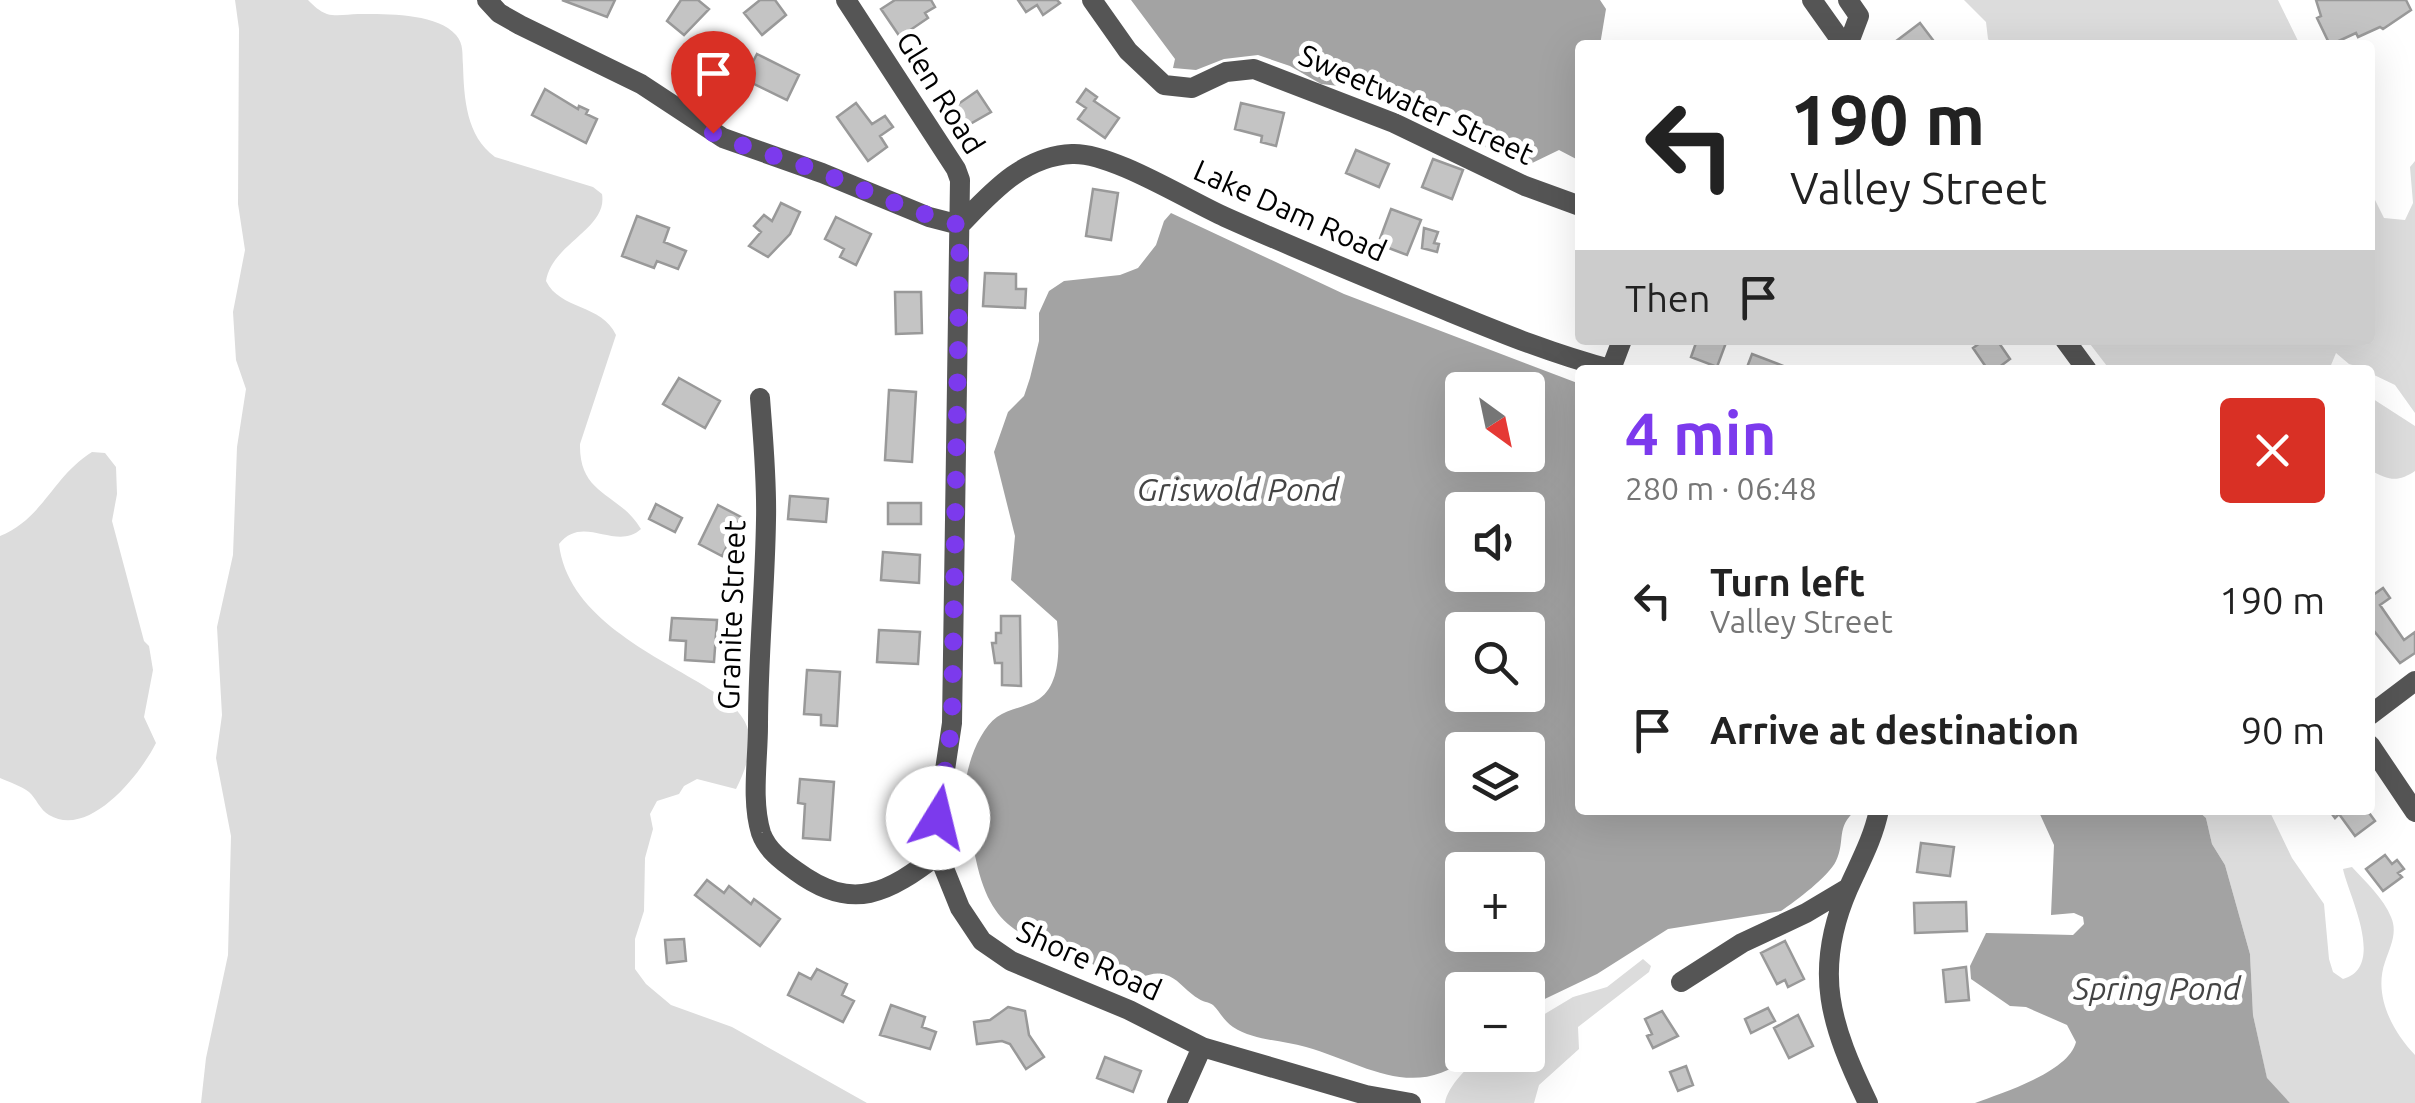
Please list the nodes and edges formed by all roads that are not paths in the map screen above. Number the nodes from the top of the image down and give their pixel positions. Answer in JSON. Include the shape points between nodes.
{"nodes":[{"id":1,"x":487,"y":0,"type":"edge"},
{"id":2,"x":846,"y":0,"type":"edge"},
{"id":3,"x":1092,"y":0,"type":"edge"},
{"id":4,"x":1812,"y":0,"type":"edge"},
{"id":5,"x":1848,"y":0,"type":"edge"},
{"id":6,"x":1842,"y":40,"type":"edge"},
{"id":7,"x":1848,"y":40,"type":"edge"},
{"id":8,"x":1575,"y":204,"type":"edge"},
{"id":9,"x":960,"y":225,"type":"junction"},
{"id":10,"x":1595,"y":365,"type":"edge"},
{"id":11,"x":760,"y":398,"type":"dead end"},
{"id":12,"x":2415,"y":681,"type":"edge"},
{"id":13,"x":2375,"y":711,"type":"edge"},
{"id":14,"x":2375,"y":753,"type":"edge"},
{"id":15,"x":2415,"y":812,"type":"edge"},
{"id":16,"x":1878,"y":815,"type":"edge"},
{"id":17,"x":939,"y":854,"type":"junction"},
{"id":18,"x":1848,"y":888,"type":"junction"},
{"id":19,"x":1681,"y":982,"type":"dead end"},
{"id":20,"x":1202,"y":1046,"type":"junction"},
{"id":21,"x":1178,"y":1103,"type":"edge"},
{"id":22,"x":1411,"y":1103,"type":"edge"},
{"id":23,"x":1868,"y":1103,"type":"edge"}],
"edges":[{"from":1,"to":9,"type":"street","via":[[507,18],[625,74],[736,144]]},
{"from":2,"to":9,"type":"street","name":"Glen Road","via":[[958,172]]},
{"from":3,"to":8,"type":"street","name":"Sweetwater Street","via":[[1128,52],[1164,84],[1184,89],[1254,69]]},
{"from":4,"to":6,"type":"street"},
{"from":5,"to":7,"type":"street","via":[[1859,16]]},
{"from":9,"to":10,"type":"street","name":"Lake Dam Road","via":[[1016,172],[1050,157],[1083,154],[1524,344]]},
{"from":9,"to":17,"type":"street","name":"Shore Road","via":[[952,723],[936,830]]},
{"from":11,"to":17,"type":"street","name":"Granite Street","via":[[766,500],[759,629],[761,833],[773,853],[806,878],[850,896],[888,886]]},
{"from":12,"to":13,"type":"street"},
{"from":14,"to":15,"type":"street"},
{"from":16,"to":18,"type":"street"},
{"from":17,"to":20,"type":"street","name":"Shore Road","via":[[960,908],[994,951]]},
{"from":18,"to":19,"type":"street"},
{"from":18,"to":23,"type":"street","via":[[1828,990],[1837,1032]]},
{"from":20,"to":21,"type":"street"},
{"from":20,"to":22,"type":"street","name":"Shore Road"}]}
